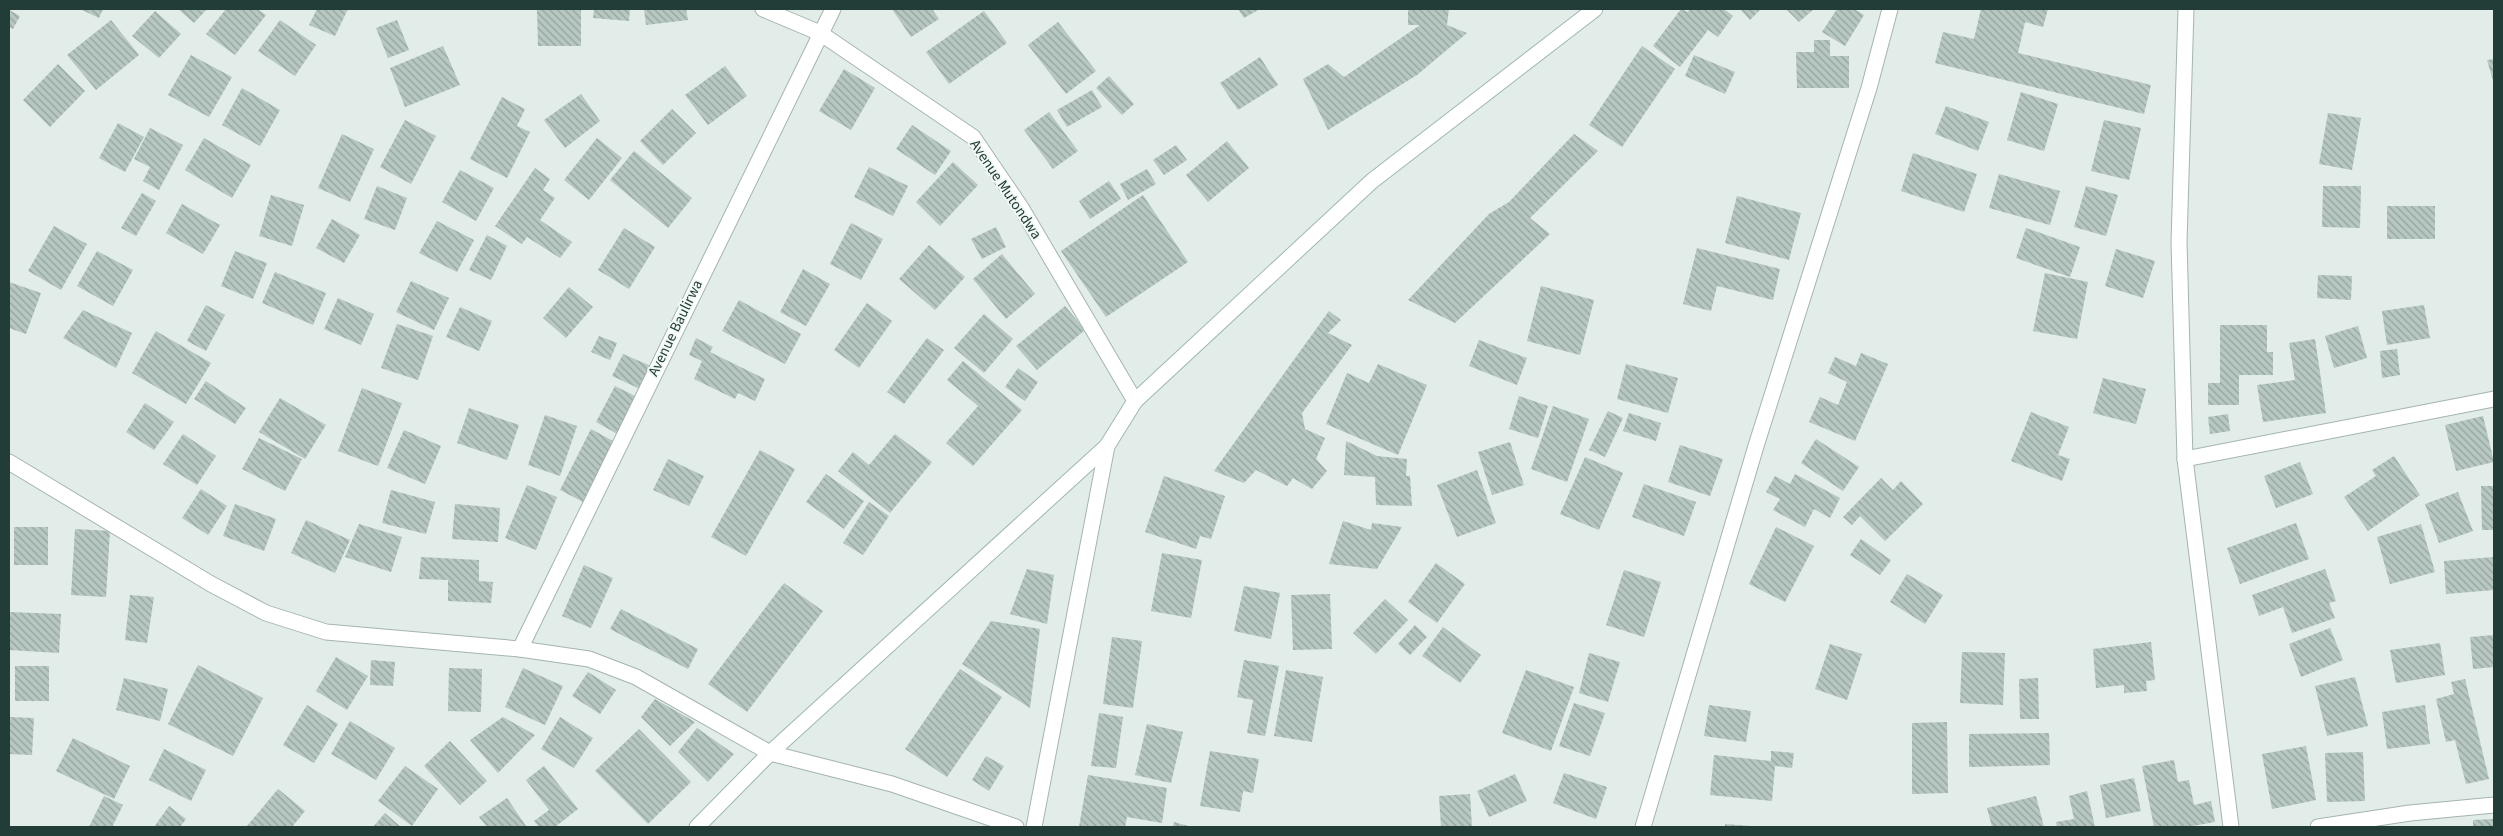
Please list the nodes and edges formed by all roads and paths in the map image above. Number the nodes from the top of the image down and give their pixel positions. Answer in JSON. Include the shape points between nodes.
{"nodes":[{"id":1,"x":763,"y":9,"type":"edge"},
{"id":2,"x":833,"y":9,"type":"edge"},
{"id":3,"x":1595,"y":9,"type":"edge"},
{"id":4,"x":1890,"y":9,"type":"edge"},
{"id":5,"x":2186,"y":9,"type":"edge"},
{"id":6,"x":820,"y":33,"type":"junction"},
{"id":7,"x":2494,"y":399,"type":"edge"},
{"id":8,"x":1135,"y":401,"type":"junction"},
{"id":9,"x":1107,"y":446,"type":"junction"},
{"id":10,"x":2185,"y":459,"type":"junction"},
{"id":11,"x":9,"y":462,"type":"edge"},
{"id":12,"x":520,"y":649,"type":"junction"},
{"id":13,"x":770,"y":753,"type":"junction"},
{"id":14,"x":2494,"y":806,"type":"edge"},
{"id":15,"x":697,"y":827,"type":"edge"},
{"id":16,"x":1016,"y":827,"type":"edge"},
{"id":17,"x":1034,"y":827,"type":"edge"},
{"id":18,"x":1643,"y":827,"type":"edge"},
{"id":19,"x":2231,"y":827,"type":"edge"},
{"id":20,"x":2318,"y":827,"type":"edge"}],
"edges":[{"from":1,"to":6,"type":"street","name":"Avenue Mutondwa"},
{"from":2,"to":6,"type":"street","name":"Avenue Baulirwa"},
{"from":3,"to":8,"type":"street","via":[[1372,181]]},
{"from":4,"to":18,"type":"street","via":[[1869,88],[1756,446]]},
{"from":5,"to":10,"type":"street","via":[[2179,242]]},
{"from":6,"to":8,"type":"street","name":"Avenue Mutondwa","via":[[973,137],[1022,209]]},
{"from":6,"to":12,"type":"street","name":"Avenue Baulirwa"},
{"from":7,"to":10,"type":"street"},
{"from":8,"to":9,"type":"street"},
{"from":9,"to":13,"type":"street"},
{"from":9,"to":17,"type":"street"},
{"from":10,"to":19,"type":"street"},
{"from":11,"to":12,"type":"street","via":[[211,584],[266,613],[326,632]]},
{"from":12,"to":13,"type":"street","via":[[588,659],[636,677]]},
{"from":13,"to":15,"type":"street"},
{"from":13,"to":16,"type":"street","via":[[892,784]]},
{"from":14,"to":20,"type":"street","via":[[2410,813]]}]}
